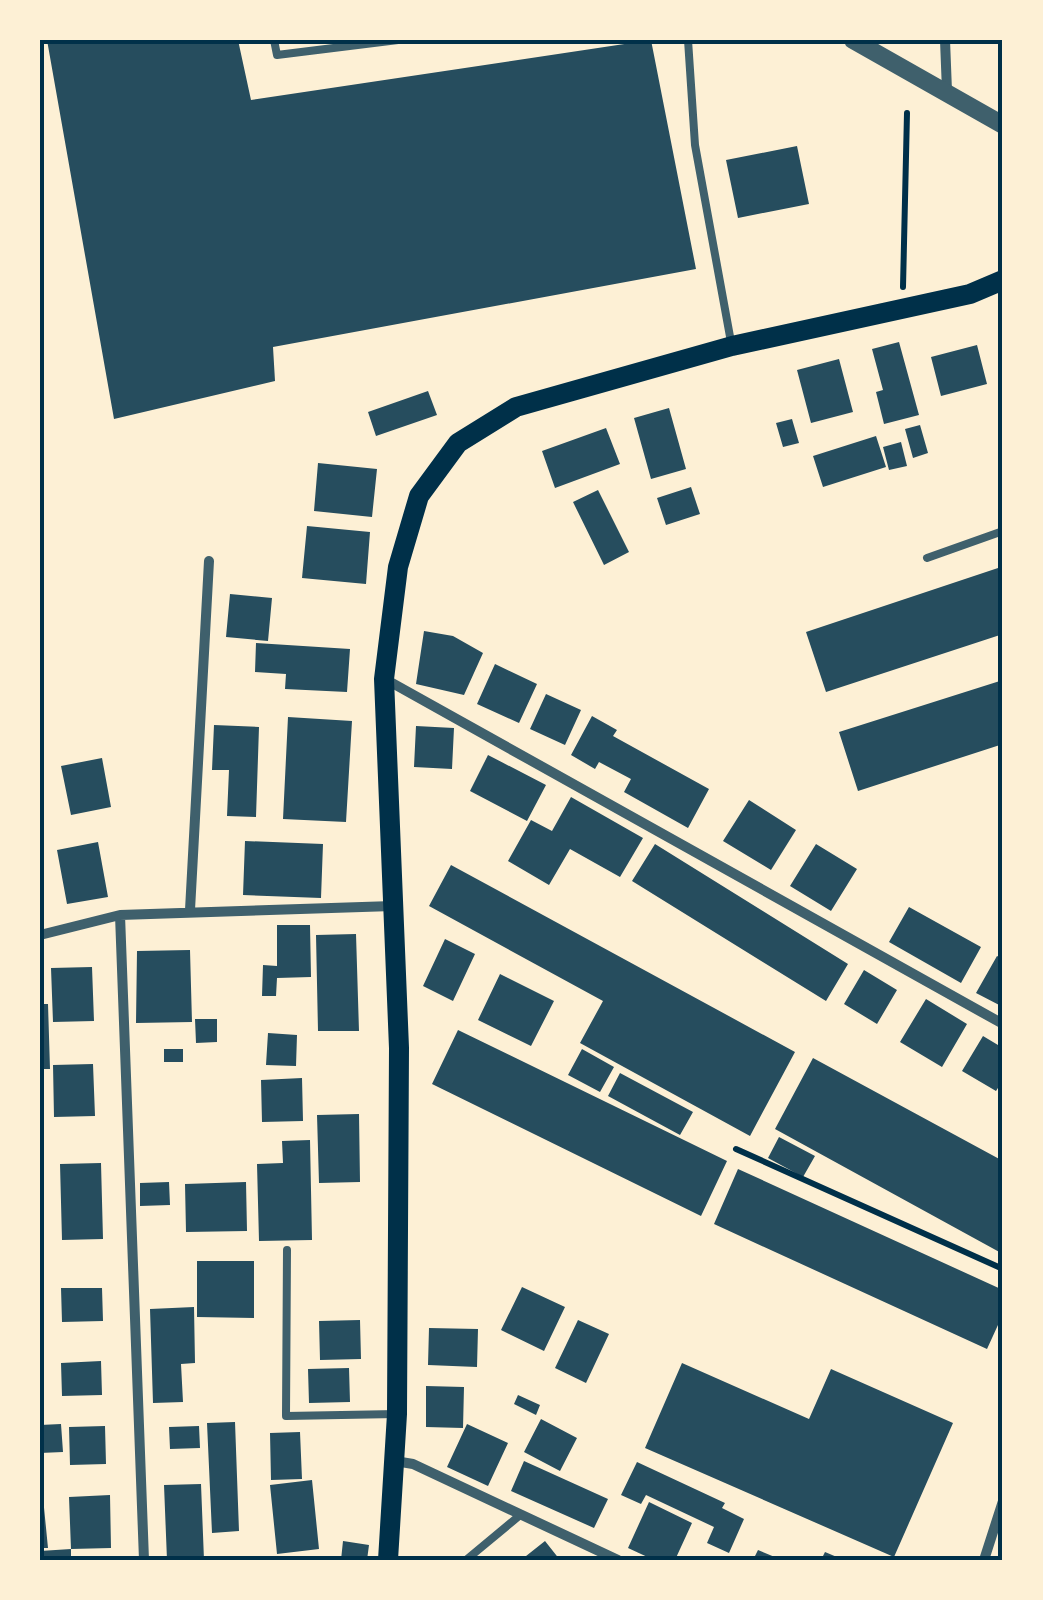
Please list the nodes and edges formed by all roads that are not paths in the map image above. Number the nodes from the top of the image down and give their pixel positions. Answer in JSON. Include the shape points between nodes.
{"nodes":[{"id":1,"x":274,"y":40,"type":"edge"},
{"id":2,"x":398,"y":40,"type":"edge"},
{"id":3,"x":688,"y":40,"type":"edge"},
{"id":4,"x":945,"y":40,"type":"edge"},
{"id":5,"x":866,"y":42,"type":"edge"},
{"id":6,"x":947,"y":91,"type":"junction"},
{"id":7,"x":1003,"y":126,"type":"edge"},
{"id":8,"x":1003,"y":280,"type":"edge"},
{"id":9,"x":732,"y":346,"type":"junction"},
{"id":10,"x":1003,"y":531,"type":"edge"},
{"id":11,"x":927,"y":558,"type":"dead end"},
{"id":12,"x":209,"y":561,"type":"dead end"},
{"id":13,"x":384,"y":678,"type":"junction"},
{"id":14,"x":393,"y":906,"type":"junction"},
{"id":15,"x":190,"y":910,"type":"junction"},
{"id":16,"x":120,"y":915,"type":"junction"},
{"id":17,"x":40,"y":935,"type":"edge"},
{"id":18,"x":1003,"y":1024,"type":"edge"},
{"id":19,"x":287,"y":1250,"type":"dead end"},
{"id":20,"x":396,"y":1414,"type":"junction"},
{"id":21,"x":395,"y":1461,"type":"junction"},
{"id":22,"x":1003,"y":1501,"type":"edge"},
{"id":23,"x":519,"y":1516,"type":"junction"},
{"id":24,"x":144,"y":1560,"type":"edge"},
{"id":25,"x":388,"y":1560,"type":"edge"},
{"id":26,"x":466,"y":1560,"type":"edge"},
{"id":27,"x":618,"y":1560,"type":"edge"},
{"id":28,"x":984,"y":1560,"type":"edge"}],
"edges":[{"from":1,"to":2,"type":"lane","via":[[278,55]]},
{"from":3,"to":9,"type":"lane","via":[[695,145]]},
{"from":4,"to":6,"type":"street"},
{"from":5,"to":6,"type":"street"},
{"from":6,"to":7,"type":"street"},
{"from":8,"to":9,"type":"main road","via":[[941,301]]},
{"from":9,"to":13,"type":"main road","via":[[516,406],[458,443],[433,471],[412,512]]},
{"from":10,"to":11,"type":"lane"},
{"from":12,"to":15,"type":"street"},
{"from":13,"to":14,"type":"main road"},
{"from":13,"to":18,"type":"street"},
{"from":14,"to":15,"type":"street"},
{"from":14,"to":20,"type":"main road","via":[[400,1048]]},
{"from":15,"to":16,"type":"street"},
{"from":16,"to":17,"type":"street"},
{"from":16,"to":24,"type":"street"},
{"from":19,"to":20,"type":"lane","via":[[286,1416]]},
{"from":20,"to":21,"type":"main road"},
{"from":21,"to":23,"type":"street"},
{"from":21,"to":25,"type":"main road"},
{"from":22,"to":28,"type":"street"},
{"from":23,"to":26,"type":"lane"},
{"from":23,"to":27,"type":"street"}]}
